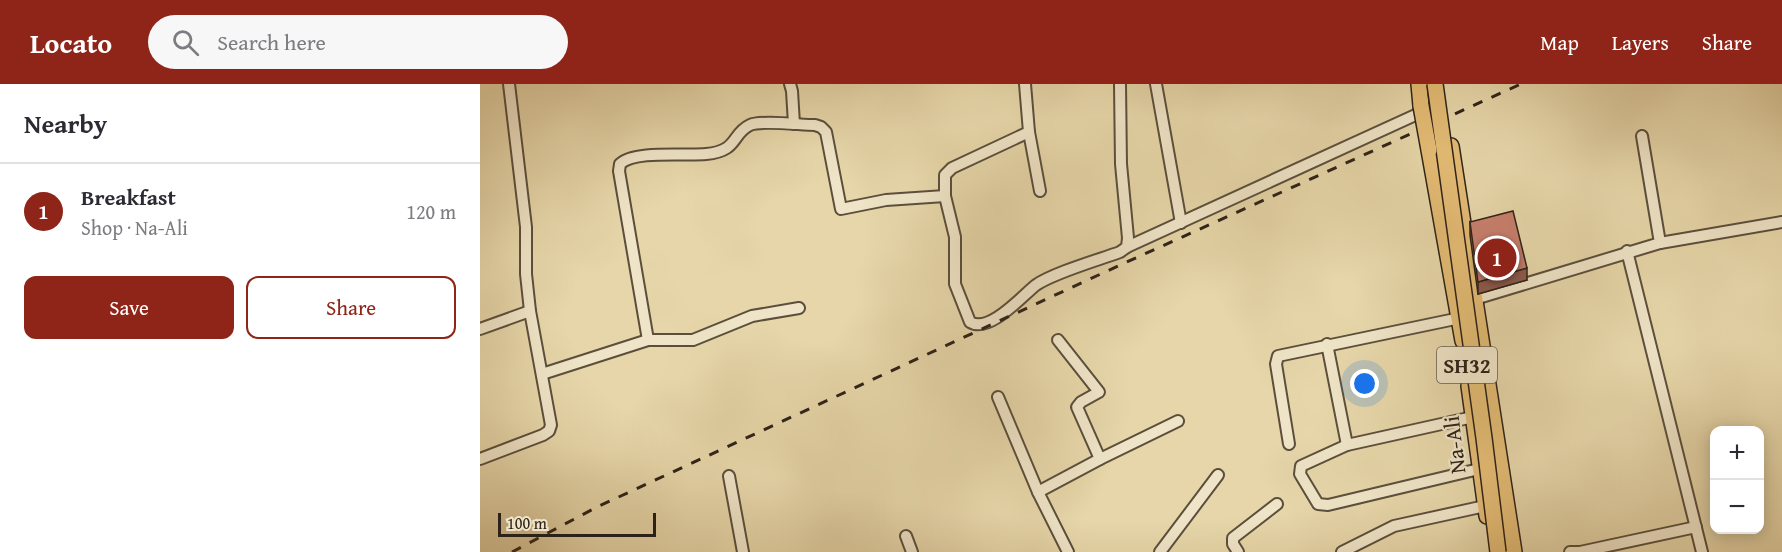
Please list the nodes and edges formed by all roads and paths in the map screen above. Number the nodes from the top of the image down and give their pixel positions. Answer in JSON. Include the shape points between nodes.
{"nodes":[{"id":1,"x":509,"y":84,"type":"edge"},
{"id":2,"x":790,"y":84,"type":"edge"},
{"id":3,"x":1025,"y":84,"type":"edge"},
{"id":4,"x":1120,"y":84,"type":"edge"},
{"id":5,"x":1156,"y":84,"type":"edge"},
{"id":6,"x":1419,"y":84,"type":"edge"},
{"id":7,"x":1435,"y":84,"type":"edge"},
{"id":8,"x":1441,"y":84,"type":"edge"},
{"id":9,"x":1422,"y":109,"type":"junction"},
{"id":10,"x":794,"y":124,"type":"junction"},
{"id":11,"x":1029,"y":132,"type":"junction"},
{"id":12,"x":1642,"y":136,"type":"dead end"},
{"id":13,"x":1040,"y":190,"type":"dead end"},
{"id":14,"x":945,"y":196,"type":"junction"},
{"id":15,"x":1782,"y":222,"type":"edge"},
{"id":16,"x":1181,"y":223,"type":"junction"},
{"id":17,"x":1660,"y":243,"type":"junction"},
{"id":18,"x":1127,"y":247,"type":"junction"},
{"id":19,"x":1627,"y":251,"type":"junction"},
{"id":20,"x":1475,"y":298,"type":"junction"},
{"id":21,"x":799,"y":308,"type":"dead end"},
{"id":22,"x":530,"y":311,"type":"junction"},
{"id":23,"x":1460,"y":318,"type":"junction"},
{"id":24,"x":480,"y":329,"type":"edge"},
{"id":25,"x":648,"y":340,"type":"junction"},
{"id":26,"x":1058,"y":340,"type":"dead end"},
{"id":27,"x":1327,"y":344,"type":"junction"},
{"id":28,"x":542,"y":374,"type":"junction"},
{"id":29,"x":998,"y":397,"type":"dead end"},
{"id":30,"x":1473,"y":417,"type":"junction"},
{"id":31,"x":1178,"y":421,"type":"dead end"},
{"id":32,"x":1289,"y":444,"type":"dead end"},
{"id":33,"x":1347,"y":445,"type":"junction"},
{"id":34,"x":480,"y":459,"type":"edge"},
{"id":35,"x":1100,"y":459,"type":"junction"},
{"id":36,"x":1479,"y":469,"type":"junction"},
{"id":37,"x":1218,"y":475,"type":"dead end"},
{"id":38,"x":729,"y":476,"type":"dead end"},
{"id":39,"x":1038,"y":492,"type":"junction"},
{"id":40,"x":1277,"y":504,"type":"dead end"},
{"id":41,"x":1485,"y":506,"type":"junction"},
{"id":42,"x":1696,"y":527,"type":"junction"},
{"id":43,"x":906,"y":536,"type":"dead end"},
{"id":44,"x":743,"y":552,"type":"edge"},
{"id":45,"x":912,"y":552,"type":"edge"},
{"id":46,"x":1068,"y":552,"type":"edge"},
{"id":47,"x":1160,"y":552,"type":"edge"},
{"id":48,"x":1238,"y":552,"type":"edge"},
{"id":49,"x":1342,"y":552,"type":"edge"},
{"id":50,"x":1491,"y":552,"type":"edge"},
{"id":51,"x":1498,"y":552,"type":"edge"},
{"id":52,"x":1514,"y":552,"type":"edge"},
{"id":53,"x":1570,"y":552,"type":"edge"},
{"id":54,"x":1702,"y":552,"type":"edge"}],
"edges":[{"from":1,"to":22,"type":"street","via":[[526,227]]},
{"from":2,"to":10,"type":"street"},
{"from":3,"to":11,"type":"street"},
{"from":4,"to":18,"type":"street"},
{"from":5,"to":16,"type":"street"},
{"from":6,"to":9,"type":"main road","name":"Na-Ali","number":"SH32"},
{"from":7,"to":51,"type":"main road","bridge":true},
{"from":8,"to":20,"type":"main road"},
{"from":9,"to":16,"type":"street"},
{"from":9,"to":23,"type":"main road","name":"Na-Ali","number":"SH32","bridge":true},
{"from":10,"to":14,"type":"street","via":[[821,127],[826,132],[840,209],[886,200]]},
{"from":10,"to":25,"type":"street","via":[[752,124],[732,145],[716,153],[640,156],[624,159],[620,164]]},
{"from":11,"to":13,"type":"street"},
{"from":11,"to":14,"type":"street","via":[[952,168],[945,176]]},
{"from":12,"to":17,"type":"street"},
{"from":14,"to":18,"type":"street","via":[[955,237],[955,284],[970,322],[975,325],[986,324],[1043,281]]},
{"from":15,"to":17,"type":"street"},
{"from":16,"to":18,"type":"street"},
{"from":17,"to":19,"type":"street"},
{"from":19,"to":20,"type":"street"},
{"from":19,"to":42,"type":"street"},
{"from":20,"to":52,"type":"main road"},
{"from":21,"to":25,"type":"street","via":[[752,316],[693,340]]},
{"from":22,"to":24,"type":"street"},
{"from":22,"to":28,"type":"street"},
{"from":23,"to":27,"type":"street"},
{"from":23,"to":30,"type":"main road","name":"Na-Ali","number":"SH32"},
{"from":25,"to":28,"type":"street"},
{"from":26,"to":35,"type":"street","via":[[1100,392],[1077,407]]},
{"from":27,"to":32,"type":"street","via":[[1276,359]]},
{"from":27,"to":33,"type":"street"},
{"from":28,"to":34,"type":"street","via":[[552,419],[549,430]]},
{"from":29,"to":39,"type":"street"},
{"from":30,"to":33,"type":"street"},
{"from":30,"to":36,"type":"main road","name":"Na-Ali","number":"SH32"},
{"from":31,"to":35,"type":"street"},
{"from":33,"to":36,"type":"street","via":[[1301,466],[1300,474],[1318,504],[1328,505]]},
{"from":35,"to":39,"type":"street"},
{"from":36,"to":41,"type":"main road","name":"Na-Ali","number":"SH32"},
{"from":37,"to":47,"type":"street"},
{"from":38,"to":44,"type":"street"},
{"from":39,"to":46,"type":"street"},
{"from":40,"to":48,"type":"street","via":[[1233,538]]},
{"from":41,"to":49,"type":"street","via":[[1394,526]]},
{"from":41,"to":50,"type":"main road","name":"Na-Ali","number":"SH32"},
{"from":42,"to":53,"type":"street"},
{"from":42,"to":54,"type":"street"},
{"from":43,"to":45,"type":"street"}]}
